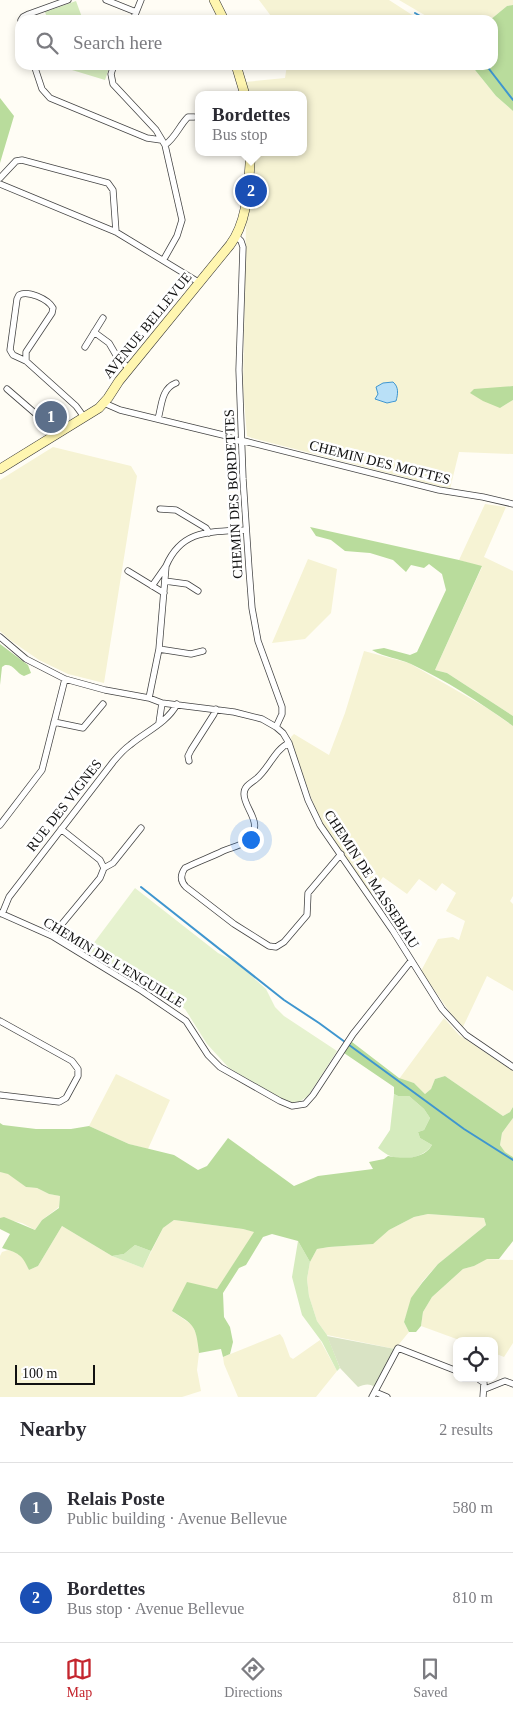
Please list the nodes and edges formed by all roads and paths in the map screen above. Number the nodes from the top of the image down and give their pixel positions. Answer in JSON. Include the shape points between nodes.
{"nodes":[{"id":1,"x":68,"y":0,"type":"edge"},
{"id":2,"x":106,"y":0,"type":"edge"},
{"id":3,"x":141,"y":0,"type":"edge"},
{"id":4,"x":214,"y":0,"type":"edge"},
{"id":5,"x":136,"y":12,"type":"junction"},
{"id":6,"x":27,"y":15,"type":"edge"},
{"id":7,"x":135,"y":15,"type":"edge"},
{"id":8,"x":222,"y":15,"type":"edge"},
{"id":9,"x":36,"y":70,"type":"edge"},
{"id":10,"x":112,"y":70,"type":"edge"},
{"id":11,"x":238,"y":70,"type":"edge"},
{"id":12,"x":244,"y":91,"type":"edge"},
{"id":13,"x":194,"y":117,"type":"dead end"},
{"id":14,"x":163,"y":142,"type":"junction"},
{"id":15,"x":250,"y":156,"type":"edge"},
{"id":16,"x":0,"y":178,"type":"edge"},
{"id":17,"x":0,"y":184,"type":"edge"},
{"id":18,"x":116,"y":232,"type":"junction"},
{"id":19,"x":234,"y":239,"type":"junction"},
{"id":20,"x":164,"y":259,"type":"junction"},
{"id":21,"x":200,"y":283,"type":"junction"},
{"id":22,"x":103,"y":318,"type":"dead end"},
{"id":23,"x":94,"y":332,"type":"junction"},
{"id":24,"x":85,"y":346,"type":"dead end"},
{"id":25,"x":26,"y":362,"type":"junction"},
{"id":26,"x":129,"y":370,"type":"junction"},
{"id":27,"x":176,"y":383,"type":"dead end"},
{"id":28,"x":6,"y":389,"type":"dead end"},
{"id":29,"x":104,"y":403,"type":"junction"},
{"id":30,"x":84,"y":417,"type":"junction"},
{"id":31,"x":158,"y":419,"type":"junction"},
{"id":32,"x":58,"y":433,"type":"junction"},
{"id":33,"x":241,"y":437,"type":"junction"},
{"id":34,"x":0,"y":468,"type":"edge"},
{"id":35,"x":513,"y":504,"type":"edge"},
{"id":36,"x":160,"y":509,"type":"dead end"},
{"id":37,"x":246,"y":530,"type":"junction"},
{"id":38,"x":209,"y":533,"type":"junction"},
{"id":39,"x":166,"y":566,"type":"junction"},
{"id":40,"x":128,"y":571,"type":"dead end"},
{"id":41,"x":165,"y":581,"type":"junction"},
{"id":42,"x":152,"y":586,"type":"junction"},
{"id":43,"x":198,"y":591,"type":"dead end"},
{"id":44,"x":164,"y":593,"type":"junction"},
{"id":45,"x":0,"y":637,"type":"edge"},
{"id":46,"x":159,"y":649,"type":"junction"},
{"id":47,"x":203,"y":651,"type":"dead end"},
{"id":48,"x":65,"y":679,"type":"junction"},
{"id":49,"x":149,"y":698,"type":"junction"},
{"id":50,"x":162,"y":703,"type":"junction"},
{"id":51,"x":103,"y":704,"type":"dead end"},
{"id":52,"x":177,"y":704,"type":"junction"},
{"id":53,"x":216,"y":709,"type":"junction"},
{"id":54,"x":54,"y":722,"type":"junction"},
{"id":55,"x":159,"y":723,"type":"junction"},
{"id":56,"x":276,"y":727,"type":"junction"},
{"id":57,"x":289,"y":743,"type":"junction"},
{"id":58,"x":189,"y":762,"type":"dead end"},
{"id":59,"x":0,"y":825,"type":"edge"},
{"id":60,"x":141,"y":828,"type":"dead end"},
{"id":61,"x":61,"y":829,"type":"junction"},
{"id":62,"x":340,"y":854,"type":"junction"},
{"id":63,"x":104,"y":868,"type":"junction"},
{"id":64,"x":1,"y":914,"type":"edge"},
{"id":65,"x":52,"y":936,"type":"junction"},
{"id":66,"x":410,"y":961,"type":"junction"},
{"id":67,"x":0,"y":1021,"type":"edge"},
{"id":68,"x":513,"y":1067,"type":"edge"},
{"id":69,"x":0,"y":1095,"type":"edge"},
{"id":70,"x":453,"y":1369,"type":"edge"},
{"id":71,"x":482,"y":1382,"type":"edge"},
{"id":72,"x":513,"y":1384,"type":"edge"},
{"id":73,"x":485,"y":1389,"type":"junction"},
{"id":74,"x":374,"y":1395,"type":"edge"},
{"id":75,"x":387,"y":1397,"type":"edge"},
{"id":76,"x":483,"y":1397,"type":"edge"}],
"edges":[{"from":1,"to":6,"type":"street"},
{"from":2,"to":5,"type":"street"},
{"from":3,"to":5,"type":"street"},
{"from":4,"to":8,"type":"main road"},
{"from":5,"to":7,"type":"street"},
{"from":9,"to":14,"type":"street","via":[[42,89],[50,98]]},
{"from":10,"to":14,"type":"street","via":[[113,84],[156,130]]},
{"from":11,"to":12,"type":"main road"},
{"from":13,"to":14,"type":"street","via":[[188,117],[176,136]]},
{"from":14,"to":20,"type":"street","via":[[182,220]]},
{"from":15,"to":19,"type":"main road","name":"AVENUE BELLEVUE","via":[[244,216]]},
{"from":16,"to":18,"type":"street","via":[[22,160],[108,183],[113,190]]},
{"from":17,"to":18,"type":"street"},
{"from":18,"to":20,"type":"street"},
{"from":19,"to":21,"type":"main road","name":"AVENUE BELLEVUE"},
{"from":19,"to":33,"type":"street","name":"CHEMIN DES BORDETTES","via":[[241,241],[242,253]]},
{"from":20,"to":21,"type":"street"},
{"from":21,"to":26,"type":"main road","name":"AVENUE BELLEVUE"},
{"from":22,"to":23,"type":"street"},
{"from":23,"to":24,"type":"street"},
{"from":23,"to":26,"type":"street","via":[[109,343]]},
{"from":25,"to":25,"type":"street","via":[[12,354],[9,346],[17,299],[27,293],[48,302],[53,308],[26,352]]},
{"from":25,"to":30,"type":"street"},
{"from":26,"to":29,"type":"main road","name":"AVENUE BELLEVUE"},
{"from":27,"to":31,"type":"street","via":[[164,392]]},
{"from":28,"to":32,"type":"street"},
{"from":29,"to":30,"type":"main road","name":"AVENUE BELLEVUE"},
{"from":29,"to":31,"type":"street","name":"CHEMIN DES MOTTES"},
{"from":30,"to":32,"type":"main road","name":"AVENUE BELLEVUE"},
{"from":31,"to":33,"type":"street","name":"CHEMIN DES MOTTES"},
{"from":32,"to":34,"type":"main road","name":"AVENUE BELLEVUE"},
{"from":33,"to":35,"type":"street","name":"CHEMIN DES MOTTES","via":[[439,490]]},
{"from":33,"to":37,"type":"street","name":"CHEMIN DES BORDETTES"},
{"from":36,"to":38,"type":"street","via":[[176,510]]},
{"from":37,"to":38,"type":"street"},
{"from":37,"to":56,"type":"street","name":"CHEMIN DES BORDETTES","via":[[255,629],[282,707]]},
{"from":38,"to":39,"type":"street","via":[[182,543]]},
{"from":39,"to":41,"type":"street"},
{"from":39,"to":42,"type":"street"},
{"from":40,"to":42,"type":"street"},
{"from":41,"to":43,"type":"street","via":[[187,584]]},
{"from":41,"to":44,"type":"street"},
{"from":42,"to":44,"type":"street"},
{"from":44,"to":46,"type":"street"},
{"from":45,"to":48,"type":"street","name":"CHEMIN DE MASSEBIAU","via":[[26,659]]},
{"from":46,"to":47,"type":"street","via":[[190,654]]},
{"from":46,"to":49,"type":"street"},
{"from":48,"to":49,"type":"street","name":"CHEMIN DE MASSEBIAU"},
{"from":48,"to":54,"type":"street"},
{"from":49,"to":50,"type":"street","name":"CHEMIN DE MASSEBIAU"},
{"from":50,"to":52,"type":"street","name":"CHEMIN DE MASSEBIAU"},
{"from":50,"to":55,"type":"street"},
{"from":51,"to":54,"type":"street","via":[[83,728]]},
{"from":52,"to":53,"type":"street","name":"CHEMIN DE MASSEBIAU"},
{"from":52,"to":55,"type":"street","name":"RUE DES VIGNES"},
{"from":53,"to":56,"type":"street","name":"CHEMIN DE MASSEBIAU","via":[[262,719]]},
{"from":53,"to":58,"type":"street","via":[[191,750]]},
{"from":54,"to":59,"type":"street","via":[[42,770]]},
{"from":55,"to":61,"type":"street","name":"RUE DES VIGNES","via":[[123,751]]},
{"from":56,"to":57,"type":"street","name":"CHEMIN DE MASSEBIAU"},
{"from":57,"to":62,"type":"street","name":"CHEMIN DE MASSEBIAU","via":[[314,814]]},
{"from":57,"to":62,"type":"street","via":[[245,790],[244,796],[254,822],[248,839],[185,868],[181,880],[234,924],[276,947],[304,918],[308,911],[308,892]]},
{"from":60,"to":63,"type":"street","via":[[113,863]]},
{"from":61,"to":63,"type":"street","via":[[100,860]]},
{"from":61,"to":64,"type":"street","name":"RUE DES VIGNES","via":[[9,896]]},
{"from":62,"to":66,"type":"street","name":"CHEMIN DE MASSEBIAU"},
{"from":63,"to":65,"type":"street","via":[[100,878]]},
{"from":64,"to":65,"type":"street","name":"CHEMIN DE L'ENGUILLE"},
{"from":65,"to":66,"type":"street","name":"CHEMIN DE L'ENGUILLE","via":[[186,1021],[208,1055],[220,1067],[292,1106],[305,1104],[313,1095],[353,1034]]},
{"from":66,"to":68,"type":"street","name":"CHEMIN DE MASSEBIAU","via":[[456,1025]]},
{"from":67,"to":69,"type":"street","via":[[72,1061],[78,1069],[78,1076],[66,1098],[59,1102]]},
{"from":70,"to":74,"type":"street","via":[[398,1348]]},
{"from":71,"to":73,"type":"street"},
{"from":72,"to":73,"type":"street","via":[[506,1382]]},
{"from":73,"to":76,"type":"street"},
{"from":74,"to":75,"type":"street"}]}
